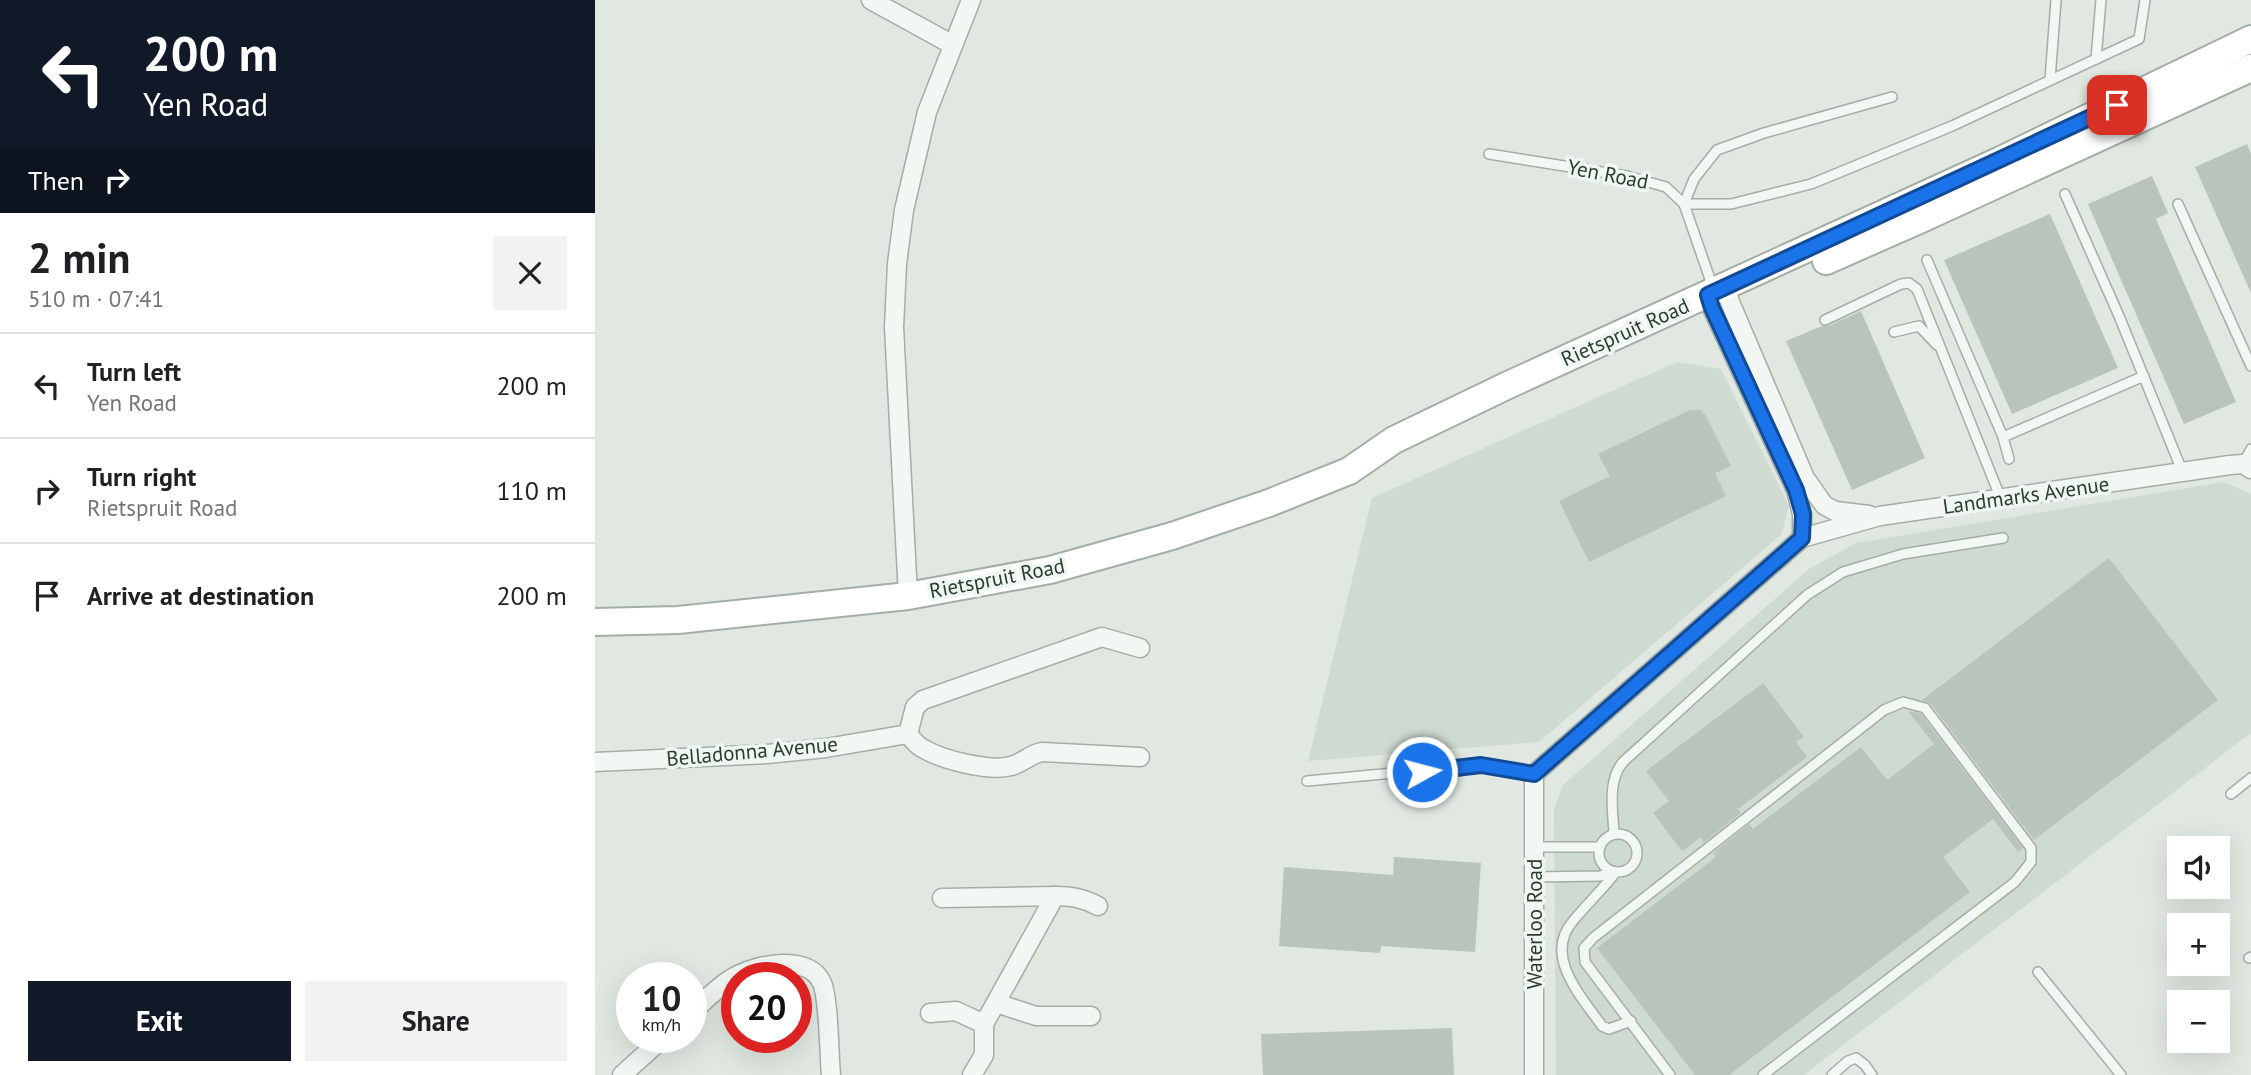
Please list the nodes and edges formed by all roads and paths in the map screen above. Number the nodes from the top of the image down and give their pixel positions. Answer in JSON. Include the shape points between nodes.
{"nodes":[{"id":1,"x":871,"y":0,"type":"edge"},
{"id":2,"x":971,"y":0,"type":"edge"},
{"id":3,"x":2056,"y":0,"type":"edge"},
{"id":4,"x":2101,"y":0,"type":"edge"},
{"id":5,"x":2145,"y":0,"type":"edge"},
{"id":6,"x":2251,"y":39,"type":"edge"},
{"id":7,"x":953,"y":45,"type":"junction"},
{"id":8,"x":2096,"y":59,"type":"junction"},
{"id":9,"x":2251,"y":67,"type":"edge"},
{"id":10,"x":2050,"y":80,"type":"junction"},
{"id":11,"x":2163,"y":83,"type":"junction"},
{"id":12,"x":1892,"y":97,"type":"dead end"},
{"id":13,"x":1489,"y":154,"type":"dead end"},
{"id":14,"x":2065,"y":194,"type":"dead end"},
{"id":15,"x":1683,"y":204,"type":"junction"},
{"id":16,"x":2178,"y":204,"type":"dead end"},
{"id":17,"x":1927,"y":260,"type":"dead end"},
{"id":18,"x":1717,"y":294,"type":"junction"},
{"id":19,"x":1825,"y":320,"type":"dead end"},
{"id":20,"x":1894,"y":332,"type":"dead end"},
{"id":21,"x":1941,"y":348,"type":"junction"},
{"id":22,"x":2251,"y":366,"type":"edge"},
{"id":23,"x":2144,"y":376,"type":"junction"},
{"id":24,"x":2003,"y":437,"type":"junction"},
{"id":25,"x":2009,"y":459,"type":"dead end"},
{"id":26,"x":2248,"y":461,"type":"edge"},
{"id":27,"x":2183,"y":473,"type":"junction"},
{"id":28,"x":2001,"y":499,"type":"junction"},
{"id":29,"x":1880,"y":516,"type":"junction"},
{"id":30,"x":1802,"y":538,"type":"junction"},
{"id":31,"x":2003,"y":538,"type":"dead end"},
{"id":32,"x":908,"y":596,"type":"junction"},
{"id":33,"x":595,"y":622,"type":"edge"},
{"id":34,"x":1140,"y":648,"type":"dead end"},
{"id":35,"x":908,"y":734,"type":"junction"},
{"id":36,"x":1140,"y":757,"type":"dead end"},
{"id":37,"x":595,"y":762,"type":"edge"},
{"id":38,"x":1534,"y":774,"type":"junction"},
{"id":39,"x":2251,"y":778,"type":"edge"},
{"id":40,"x":1307,"y":781,"type":"dead end"},
{"id":41,"x":2231,"y":794,"type":"dead end"},
{"id":42,"x":1614,"y":834,"type":"junction"},
{"id":43,"x":1534,"y":847,"type":"junction"},
{"id":44,"x":1600,"y":847,"type":"junction"},
{"id":45,"x":1614,"y":872,"type":"junction"},
{"id":46,"x":1534,"y":877,"type":"junction"},
{"id":47,"x":1055,"y":896,"type":"junction"},
{"id":48,"x":942,"y":898,"type":"dead end"},
{"id":49,"x":1098,"y":906,"type":"dead end"},
{"id":50,"x":2038,"y":972,"type":"dead end"},
{"id":51,"x":707,"y":999,"type":"edge"},
{"id":52,"x":996,"y":1003,"type":"junction"},
{"id":53,"x":930,"y":1013,"type":"dead end"},
{"id":54,"x":1090,"y":1016,"type":"dead end"},
{"id":55,"x":1631,"y":1021,"type":"junction"},
{"id":56,"x":984,"y":1024,"type":"junction"},
{"id":57,"x":646,"y":1053,"type":"edge"},
{"id":58,"x":622,"y":1075,"type":"edge"},
{"id":59,"x":831,"y":1075,"type":"edge"},
{"id":60,"x":972,"y":1075,"type":"edge"},
{"id":61,"x":1534,"y":1075,"type":"edge"},
{"id":62,"x":1670,"y":1075,"type":"edge"},
{"id":63,"x":1763,"y":1075,"type":"edge"},
{"id":64,"x":1832,"y":1075,"type":"edge"},
{"id":65,"x":1873,"y":1075,"type":"edge"},
{"id":66,"x":2121,"y":1075,"type":"edge"}],
"edges":[{"from":1,"to":7,"type":"street"},
{"from":2,"to":7,"type":"street"},
{"from":3,"to":10,"type":"lane"},
{"from":4,"to":8,"type":"lane"},
{"from":5,"to":8,"type":"lane","via":[[2139,39]]},
{"from":6,"to":11,"type":"street","name":"Rietspruit Road"},
{"from":7,"to":32,"type":"street","via":[[914,160],[897,264],[894,327]]},
{"from":8,"to":10,"type":"lane"},
{"from":9,"to":11,"type":"street","via":[[2225,67],[2188,83]]},
{"from":9,"to":18,"type":"street","name":"Rietspruit Road","via":[[1919,220]]},
{"from":10,"to":15,"type":"lane","via":[[1811,184],[1731,204]]},
{"from":11,"to":18,"type":"street","name":"Rietspruit Road"},
{"from":12,"to":15,"type":"lane","via":[[1717,150],[1694,179]]},
{"from":13,"to":15,"type":"lane","name":"Yen Road","via":[[1648,180],[1666,187]]},
{"from":14,"to":23,"type":"lane"},
{"from":15,"to":18,"type":"lane"},
{"from":16,"to":22,"type":"lane"},
{"from":17,"to":24,"type":"lane"},
{"from":18,"to":29,"type":"street","via":[[1805,478],[1824,505],[1846,513]]},
{"from":18,"to":30,"type":"street","via":[[1796,490],[1803,514]]},
{"from":18,"to":32,"type":"street","name":"Rietspruit Road","via":[[1547,380],[1417,440],[1380,450],[1349,471],[1269,503],[1050,570]]},
{"from":19,"to":21,"type":"lane","via":[[1909,283],[1917,289]]},
{"from":20,"to":21,"type":"lane","via":[[1919,326]]},
{"from":21,"to":28,"type":"lane"},
{"from":23,"to":24,"type":"lane"},
{"from":23,"to":27,"type":"lane"},
{"from":24,"to":25,"type":"lane"},
{"from":26,"to":27,"type":"street","name":"Landmarks Avenue"},
{"from":27,"to":28,"type":"street","name":"Landmarks Avenue"},
{"from":28,"to":29,"type":"street","name":"Landmarks Avenue"},
{"from":29,"to":30,"type":"street","name":"Landmarks Avenue"},
{"from":30,"to":38,"type":"street"},
{"from":31,"to":42,"type":"lane","via":[[1903,554],[1843,572],[1807,595],[1618,768],[1613,782]]},
{"from":32,"to":33,"type":"street","name":"Rietspruit Road","via":[[678,620]]},
{"from":34,"to":35,"type":"street","via":[[1102,637],[923,700],[915,707]]},
{"from":35,"to":36,"type":"street","via":[[924,750],[981,765],[1005,767],[1042,752]]},
{"from":35,"to":37,"type":"street","name":"Belladonna Avenue","via":[[767,754]]},
{"from":38,"to":40,"type":"lane","via":[[1481,765]]},
{"from":38,"to":43,"type":"street","name":"Waterloo Road"},
{"from":39,"to":41,"type":"lane"},
{"from":42,"to":44,"type":"lane"},
{"from":42,"to":45,"type":"lane","via":[[1626,835],[1637,849],[1633,866]]},
{"from":43,"to":44,"type":"lane"},
{"from":43,"to":46,"type":"street","name":"Waterloo Road"},
{"from":44,"to":45,"type":"lane","via":[[1603,864]]},
{"from":45,"to":46,"type":"lane"},
{"from":45,"to":55,"type":"lane","via":[[1566,931],[1561,950],[1566,970],[1602,1026],[1609,1029]]},
{"from":46,"to":61,"type":"street","name":"Waterloo Road"},
{"from":47,"to":48,"type":"street"},
{"from":47,"to":49,"type":"street","via":[[1086,899]]},
{"from":47,"to":52,"type":"street"},
{"from":50,"to":66,"type":"lane"},
{"from":51,"to":59,"type":"street","via":[[751,970],[786,964],[811,970],[824,989]]},
{"from":52,"to":54,"type":"street","via":[[1036,1016]]},
{"from":52,"to":56,"type":"street"},
{"from":53,"to":56,"type":"street","via":[[956,1011]]},
{"from":55,"to":62,"type":"lane"},
{"from":55,"to":63,"type":"lane","via":[[1585,962],[1584,948],[1593,938],[1884,710],[1903,702],[1925,708],[2031,848],[2031,862],[2015,882]]},
{"from":56,"to":60,"type":"street","via":[[984,1055]]},
{"from":57,"to":58,"type":"street"},
{"from":64,"to":65,"type":"lane","via":[[1856,1058]]}]}
